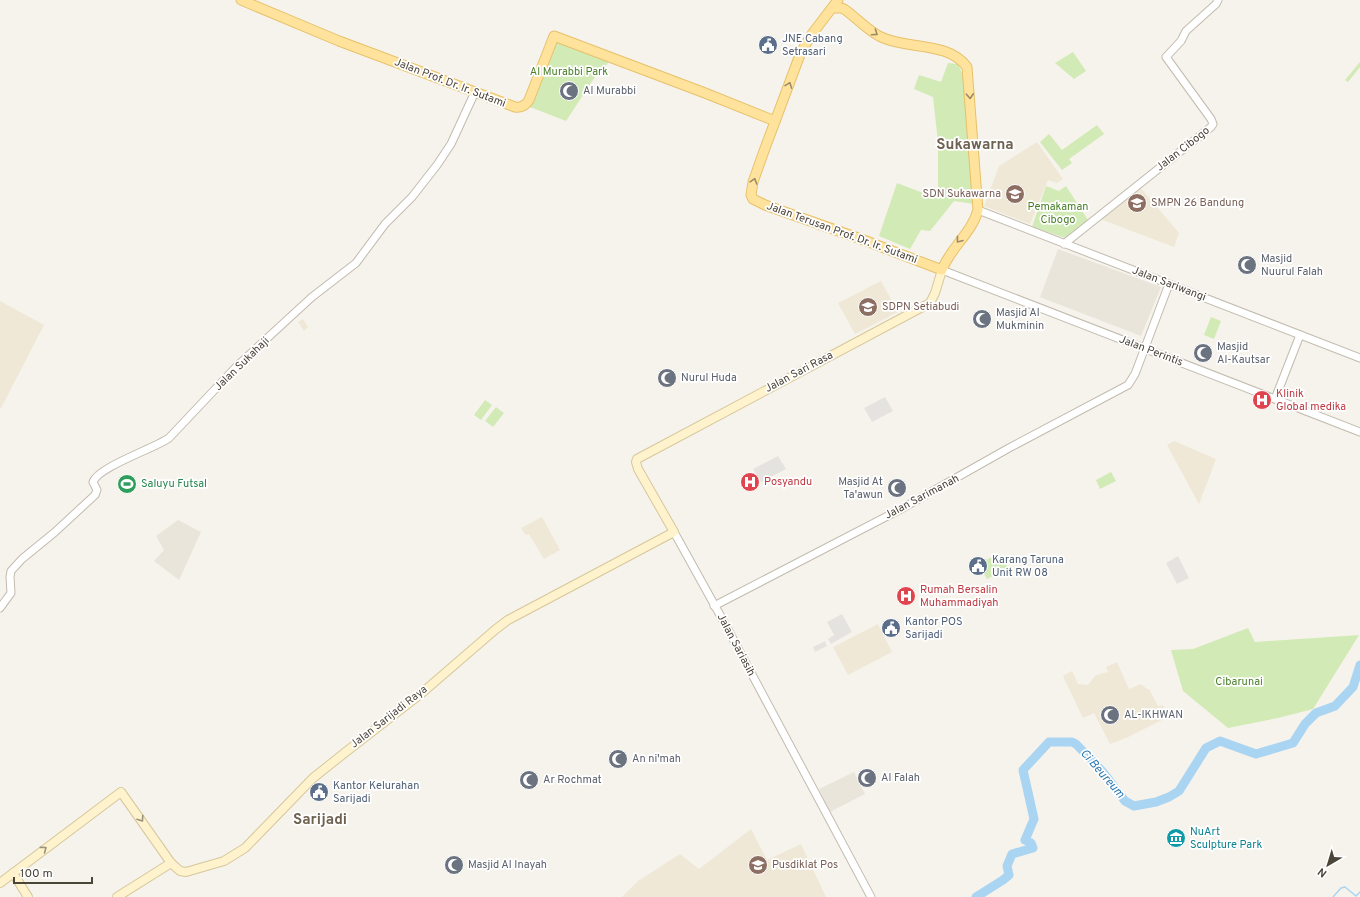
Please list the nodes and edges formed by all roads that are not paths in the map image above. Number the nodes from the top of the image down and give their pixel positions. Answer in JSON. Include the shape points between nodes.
{"nodes":[{"id":1,"x":241,"y":0,"type":"edge"},
{"id":2,"x":1218,"y":0,"type":"edge"},
{"id":3,"x":835,"y":4,"type":"edge"},
{"id":4,"x":845,"y":5,"type":"edge"},
{"id":5,"x":475,"y":92,"type":"junction"},
{"id":6,"x":775,"y":121,"type":"junction"},
{"id":7,"x":978,"y":210,"type":"junction"},
{"id":8,"x":1064,"y":244,"type":"junction"},
{"id":9,"x":942,"y":270,"type":"junction"},
{"id":10,"x":1169,"y":284,"type":"junction"},
{"id":11,"x":1300,"y":335,"type":"junction"},
{"id":12,"x":1144,"y":349,"type":"junction"},
{"id":13,"x":1360,"y":358,"type":"edge"},
{"id":14,"x":1275,"y":399,"type":"junction"},
{"id":15,"x":1360,"y":432,"type":"edge"},
{"id":16,"x":637,"y":459,"type":"joint"},
{"id":17,"x":674,"y":532,"type":"junction"},
{"id":18,"x":714,"y":606,"type":"junction"},
{"id":19,"x":0,"y":608,"type":"edge"},
{"id":20,"x":171,"y":863,"type":"junction"},
{"id":21,"x":13,"y":873,"type":"junction"},
{"id":22,"x":0,"y":883,"type":"edge"},
{"id":23,"x":28,"y":897,"type":"edge"},
{"id":24,"x":117,"y":897,"type":"edge"},
{"id":25,"x":871,"y":897,"type":"edge"}],
"edges":[{"from":1,"to":5,"type":"main road","name":"Jalan Prof. Dr. Ir. Sutami"},
{"from":2,"to":8,"type":"street","name":"Jalan Cibogo","via":[[1186,31],[1181,41],[1166,57],[1213,124]]},
{"from":3,"to":4,"type":"main road","via":[[842,8]]},
{"from":6,"to":3,"type":"main road","one_way":true,"via":[[801,52]]},
{"from":4,"to":7,"type":"main road","one_way":true,"via":[[880,37],[901,44],[946,51],[967,67]]},
{"from":5,"to":6,"type":"main road","name":"Jalan Prof. Dr. Ir. Sutami","via":[[519,108],[526,104],[532,95],[554,36]]},
{"from":5,"to":19,"type":"street","name":"Jalan Sukahaji","via":[[451,144],[437,165],[412,197],[384,224],[356,263],[312,297],[237,366],[169,438],[114,464],[95,477],[95,495],[11,571],[11,593]]},
{"from":9,"to":6,"type":"main road","name":"Jalan Terusan Prof. Dr. Ir. Sutami","one_way":true,"via":[[765,206],[753,199],[753,182]]},
{"from":7,"to":8,"type":"street","name":"Jalan Sariwangi"},
{"from":7,"to":9,"type":"main road","one_way":true,"via":[[945,261]]},
{"from":8,"to":10,"type":"street","name":"Jalan Sariwangi"},
{"from":9,"to":12,"type":"street","name":"Jalan Perintis"},
{"from":9,"to":16,"type":"main road","name":"Jalan Sari Rasa","via":[[930,302]]},
{"from":10,"to":11,"type":"street","name":"Jalan Sariwangi"},
{"from":10,"to":12,"type":"street"},
{"from":11,"to":13,"type":"street","name":"Jalan Sariwangi"},
{"from":11,"to":14,"type":"street"},
{"from":12,"to":14,"type":"street","name":"Jalan Perintis"},
{"from":12,"to":18,"type":"street","name":"Jalan Sarimanah","via":[[1128,385],[1008,448],[901,509]]},
{"from":14,"to":15,"type":"street","name":"Jalan Perintis"},
{"from":16,"to":17,"type":"main road","name":"Jalan Sariasih","via":[[638,469]]},
{"from":17,"to":18,"type":"street","name":"Jalan Sariasih"},
{"from":17,"to":20,"type":"main road","name":"Jalan Sarijadi Raya","via":[[496,628],[423,692],[313,778],[248,846],[230,859],[183,872]]},
{"from":18,"to":25,"type":"street","name":"Jalan Sariasih"},
{"from":21,"to":20,"type":"main road","one_way":true,"via":[[121,792]]},
{"from":20,"to":24,"type":"main road"},
{"from":21,"to":22,"type":"main road"},
{"from":21,"to":23,"type":"main road"}]}
